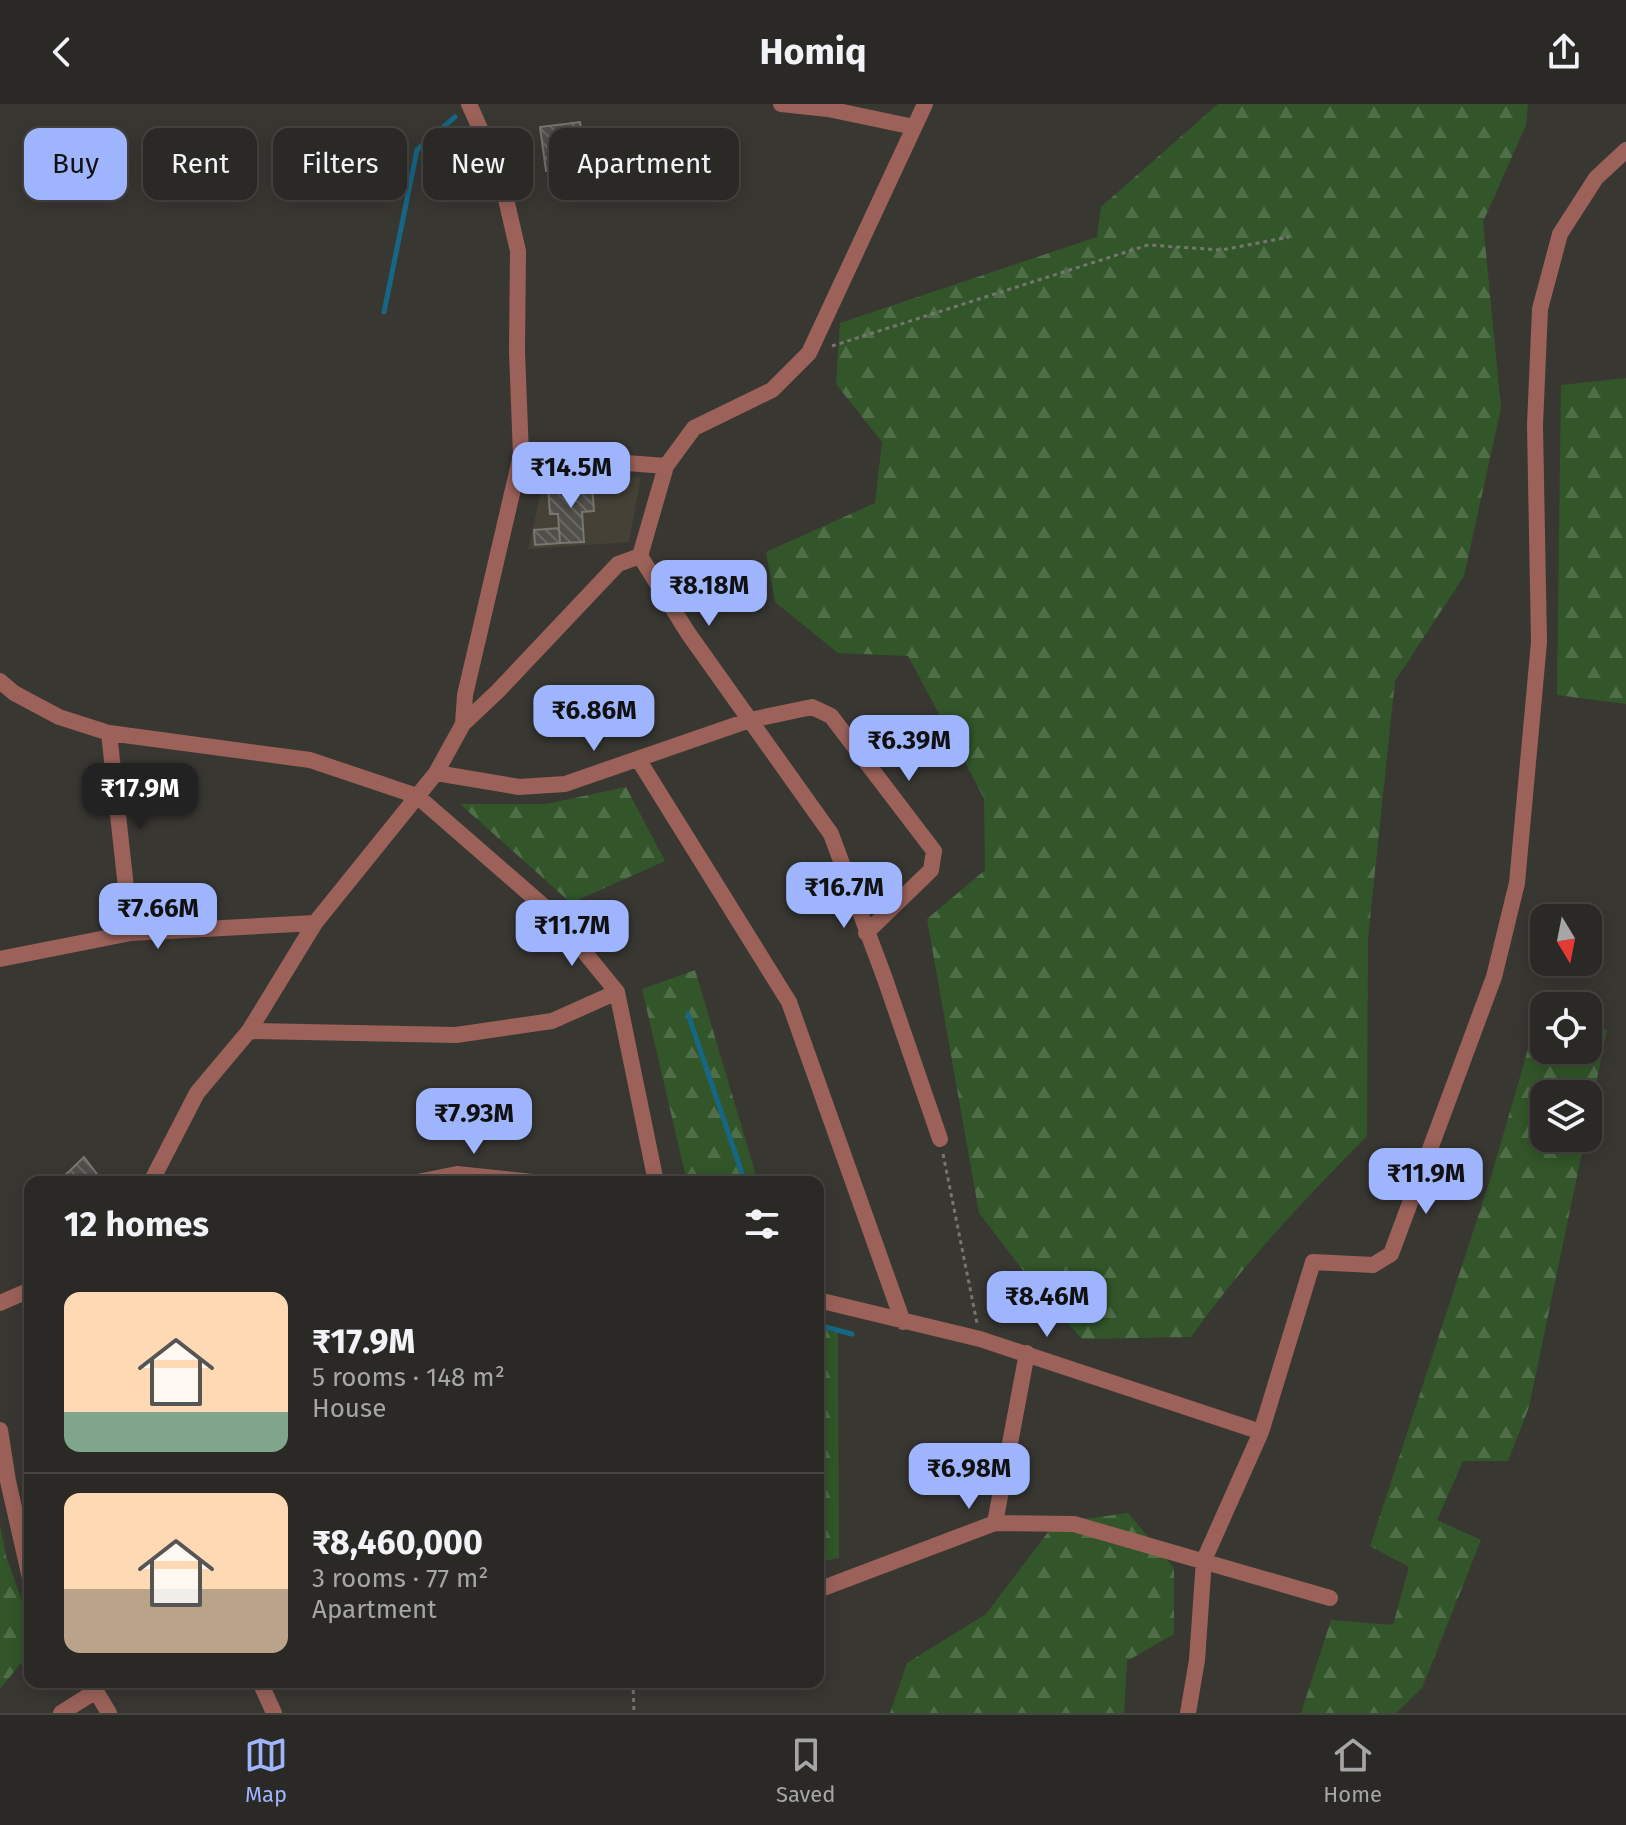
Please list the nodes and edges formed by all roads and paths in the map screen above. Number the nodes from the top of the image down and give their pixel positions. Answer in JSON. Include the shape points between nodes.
{"nodes":[{"id":1,"x":469,"y":104,"type":"edge"},
{"id":2,"x":781,"y":104,"type":"edge"},
{"id":3,"x":925,"y":104,"type":"edge"},
{"id":4,"x":914,"y":127,"type":"junction"},
{"id":5,"x":1626,"y":150,"type":"edge"},
{"id":6,"x":1289,"y":237,"type":"dead end"},
{"id":7,"x":809,"y":353,"type":"junction"},
{"id":8,"x":521,"y":455,"type":"junction"},
{"id":9,"x":666,"y":466,"type":"junction"},
{"id":10,"x":640,"y":556,"type":"junction"},
{"id":11,"x":0,"y":681,"type":"edge"},
{"id":12,"x":750,"y":720,"type":"junction"},
{"id":13,"x":463,"y":724,"type":"junction"},
{"id":14,"x":109,"y":733,"type":"junction"},
{"id":15,"x":638,"y":759,"type":"junction"},
{"id":16,"x":436,"y":773,"type":"junction"},
{"id":17,"x":417,"y":796,"type":"junction"},
{"id":18,"x":315,"y":923,"type":"junction"},
{"id":19,"x":131,"y":933,"type":"junction"},
{"id":20,"x":866,"y":933,"type":"junction"},
{"id":21,"x":0,"y":959,"type":"edge"},
{"id":22,"x":617,"y":992,"type":"junction"},
{"id":23,"x":249,"y":1031,"type":"junction"},
{"id":24,"x":940,"y":1139,"type":"joint"},
{"id":25,"x":154,"y":1176,"type":"edge"},
{"id":26,"x":447,"y":1176,"type":"edge"},
{"id":27,"x":476,"y":1176,"type":"edge"},
{"id":28,"x":655,"y":1176,"type":"edge"},
{"id":29,"x":24,"y":1293,"type":"edge"},
{"id":30,"x":824,"y":1302,"type":"edge"},
{"id":31,"x":0,"y":1303,"type":"edge"},
{"id":32,"x":903,"y":1322,"type":"junction"},
{"id":33,"x":980,"y":1339,"type":"junction"},
{"id":34,"x":1027,"y":1353,"type":"junction"},
{"id":35,"x":0,"y":1430,"type":"edge"},
{"id":36,"x":1261,"y":1432,"type":"junction"},
{"id":37,"x":995,"y":1523,"type":"junction"},
{"id":38,"x":24,"y":1552,"type":"edge"},
{"id":39,"x":1204,"y":1560,"type":"junction"},
{"id":40,"x":824,"y":1588,"type":"edge"},
{"id":41,"x":1330,"y":1598,"type":"dead end"},
{"id":42,"x":91,"y":1688,"type":"edge"},
{"id":43,"x":94,"y":1688,"type":"edge"},
{"id":44,"x":263,"y":1688,"type":"edge"},
{"id":45,"x":633,"y":1688,"type":"edge"},
{"id":46,"x":61,"y":1713,"type":"edge"},
{"id":47,"x":109,"y":1713,"type":"edge"},
{"id":48,"x":274,"y":1713,"type":"edge"},
{"id":49,"x":634,"y":1713,"type":"edge"},
{"id":50,"x":1188,"y":1713,"type":"edge"}],
"edges":[{"from":1,"to":8,"type":"street","via":[[500,173],[518,251]]},
{"from":2,"to":4,"type":"street"},
{"from":3,"to":4,"type":"street"},
{"from":4,"to":7,"type":"street"},
{"from":5,"to":36,"type":"street","via":[[1596,178],[1560,234],[1540,309],[1535,425],[1539,642],[1517,883],[1494,977],[1391,1254],[1373,1265],[1313,1262]]},
{"from":6,"to":7,"type":"path","via":[[1221,250],[1148,245]]},
{"from":7,"to":9,"type":"street","via":[[772,390],[694,428]]},
{"from":8,"to":9,"type":"street"},
{"from":8,"to":13,"type":"street","via":[[465,695]]},
{"from":9,"to":10,"type":"street"},
{"from":10,"to":12,"type":"street"},
{"from":10,"to":13,"type":"street","via":[[618,564]]},
{"from":11,"to":14,"type":"street","via":[[59,717]]},
{"from":12,"to":15,"type":"street"},
{"from":12,"to":20,"type":"street","via":[[831,834]]},
{"from":12,"to":20,"type":"street","via":[[812,707],[831,716],[934,851],[931,870]]},
{"from":13,"to":16,"type":"street"},
{"from":14,"to":17,"type":"street","via":[[310,760]]},
{"from":14,"to":19,"type":"street"},
{"from":15,"to":16,"type":"street","via":[[565,784],[519,787]]},
{"from":15,"to":32,"type":"street","via":[[789,1002]]},
{"from":16,"to":17,"type":"street"},
{"from":17,"to":18,"type":"street"},
{"from":17,"to":22,"type":"street","via":[[555,916]]},
{"from":18,"to":19,"type":"street"},
{"from":18,"to":23,"type":"street"},
{"from":19,"to":21,"type":"street"},
{"from":20,"to":24,"type":"street"},
{"from":22,"to":23,"type":"street","via":[[552,1021],[456,1035]]},
{"from":22,"to":28,"type":"street"},
{"from":23,"to":25,"type":"street","via":[[197,1093]]},
{"from":24,"to":33,"type":"path"},
{"from":26,"to":27,"type":"street"},
{"from":29,"to":31,"type":"street"},
{"from":30,"to":32,"type":"street"},
{"from":32,"to":33,"type":"street"},
{"from":33,"to":34,"type":"street"},
{"from":34,"to":36,"type":"street"},
{"from":34,"to":37,"type":"street"},
{"from":35,"to":38,"type":"street"},
{"from":36,"to":39,"type":"street"},
{"from":37,"to":39,"type":"street","via":[[1074,1524]]},
{"from":37,"to":40,"type":"street"},
{"from":39,"to":41,"type":"street"},
{"from":39,"to":50,"type":"street"},
{"from":42,"to":46,"type":"street"},
{"from":43,"to":47,"type":"street"},
{"from":44,"to":48,"type":"street"},
{"from":45,"to":49,"type":"path"}]}
